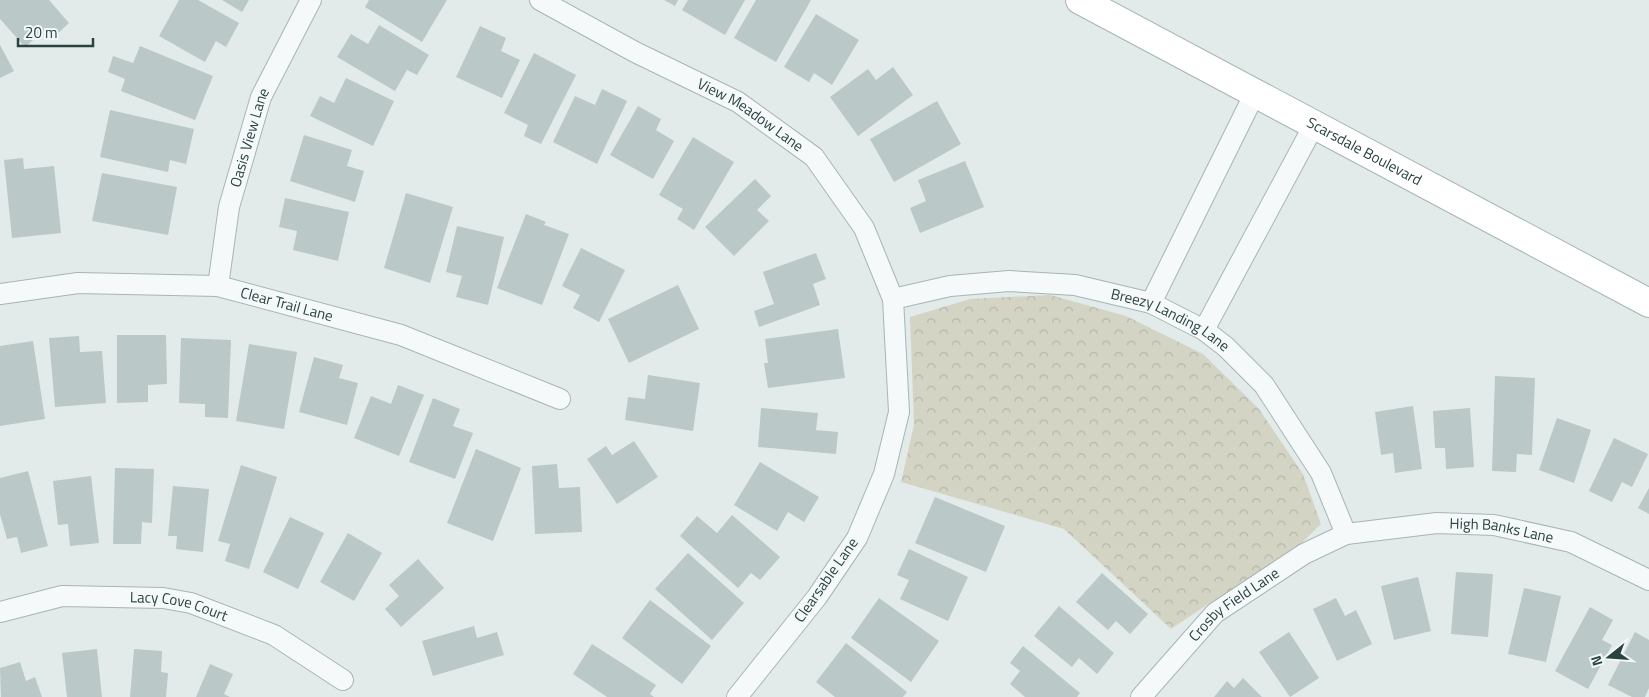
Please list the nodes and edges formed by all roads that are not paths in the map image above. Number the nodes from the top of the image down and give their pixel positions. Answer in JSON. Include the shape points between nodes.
{"nodes":[{"id":1,"x":311,"y":0,"type":"edge"},
{"id":2,"x":540,"y":0,"type":"edge"},
{"id":3,"x":1080,"y":0,"type":"edge"},
{"id":4,"x":1255,"y":93,"type":"junction"},
{"id":5,"x":1314,"y":125,"type":"junction"},
{"id":6,"x":218,"y":286,"type":"junction"},
{"id":7,"x":0,"y":294,"type":"edge"},
{"id":8,"x":893,"y":299,"type":"junction"},
{"id":9,"x":1151,"y":303,"type":"junction"},
{"id":10,"x":1649,"y":303,"type":"edge"},
{"id":11,"x":1204,"y":330,"type":"junction"},
{"id":12,"x":560,"y":399,"type":"dead end"},
{"id":13,"x":1346,"y":534,"type":"junction"},
{"id":14,"x":1649,"y":580,"type":"edge"},
{"id":15,"x":0,"y":612,"type":"edge"},
{"id":16,"x":343,"y":680,"type":"dead end"},
{"id":17,"x":737,"y":697,"type":"edge"},
{"id":18,"x":1141,"y":697,"type":"edge"}],
"edges":[{"from":1,"to":6,"type":"street","name":"Oasis View Lane","via":[[261,97],[229,207]]},
{"from":2,"to":8,"type":"street","name":"View Meadow Lane","via":[[635,52],[738,102],[814,157],[864,228]]},
{"from":3,"to":4,"type":"main road","name":"Scarsdale Boulevard"},
{"from":4,"to":5,"type":"main road","name":"Scarsdale Boulevard"},
{"from":4,"to":9,"type":"street"},
{"from":5,"to":10,"type":"main road","name":"Scarsdale Boulevard"},
{"from":5,"to":11,"type":"street"},
{"from":6,"to":7,"type":"street","name":"Clear Trail Lane","via":[[78,283]]},
{"from":6,"to":12,"type":"street","name":"Clear Trail Lane","via":[[401,335]]},
{"from":8,"to":9,"type":"street","name":"Breezy Landing Lane","via":[[950,286],[1009,282],[1075,285]]},
{"from":8,"to":17,"type":"street","name":"Clearsable Lane","via":[[899,412],[884,474],[857,538],[817,597]]},
{"from":9,"to":11,"type":"street","name":"Breezy Landing Lane"},
{"from":11,"to":13,"type":"street","name":"Breezy Landing Lane","via":[[1264,385],[1321,473]]},
{"from":13,"to":14,"type":"street","name":"High Banks Lane","via":[[1437,523],[1494,525],[1571,542]]},
{"from":13,"to":18,"type":"street","name":"Crosby Field Lane","via":[[1295,559],[1215,612]]},
{"from":15,"to":16,"type":"street","name":"Lacy Cove Court","via":[[62,596],[163,598],[191,603],[274,636]]}]}
